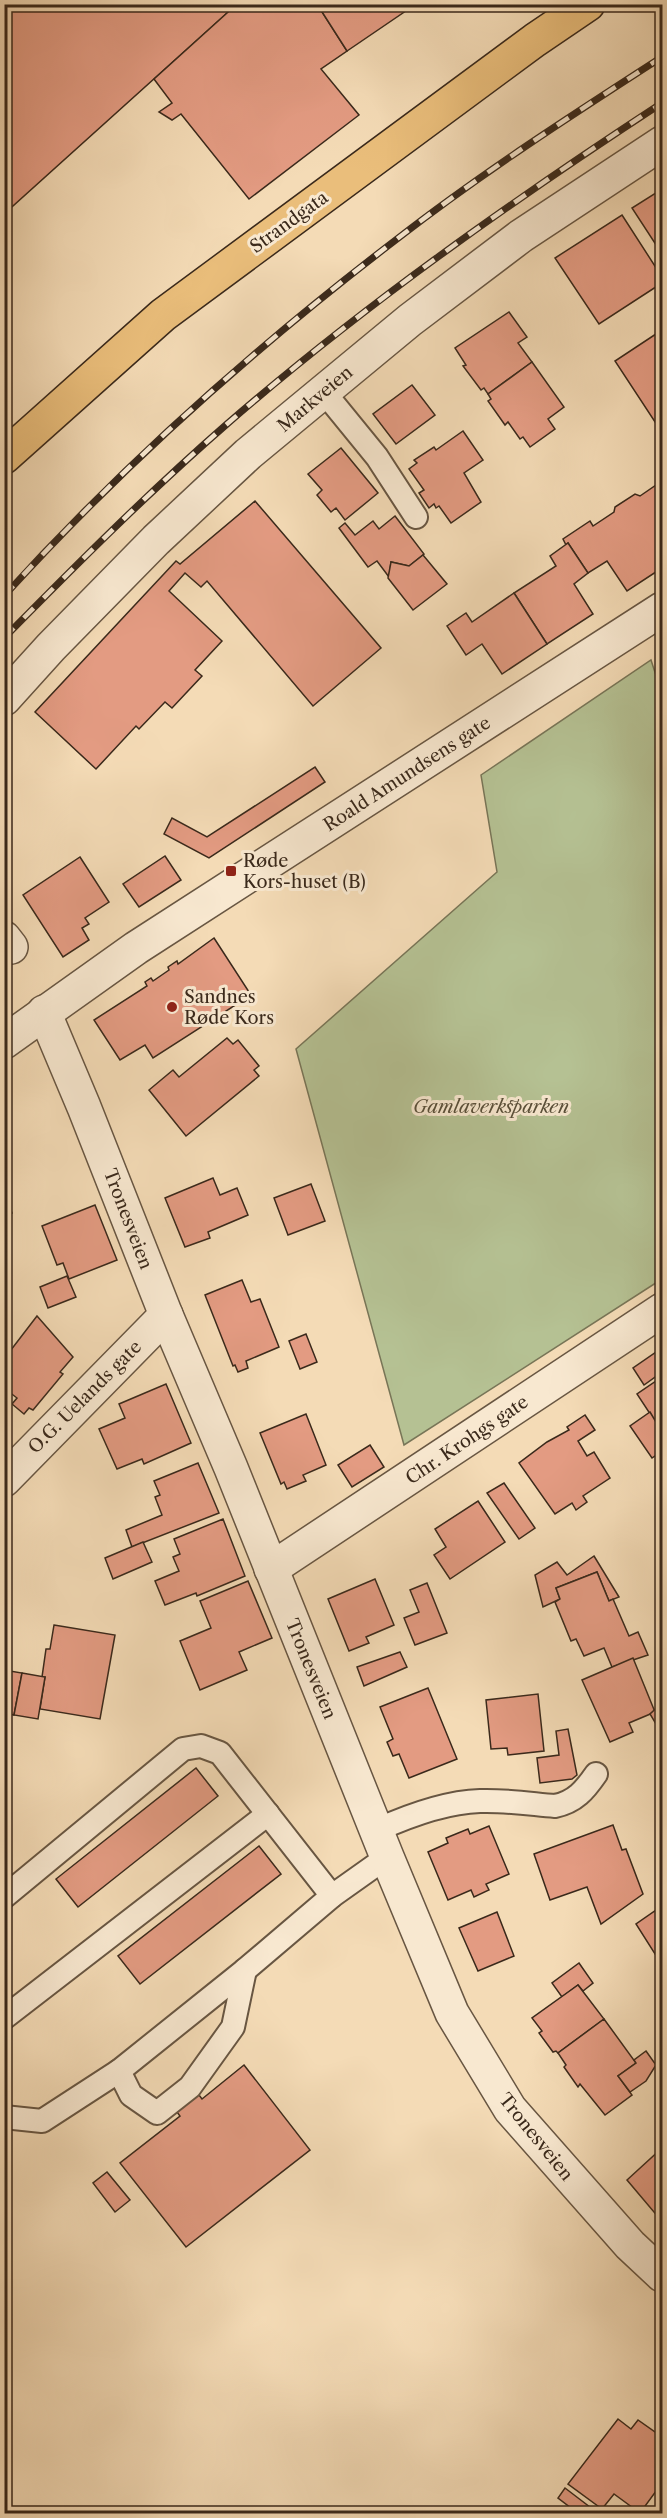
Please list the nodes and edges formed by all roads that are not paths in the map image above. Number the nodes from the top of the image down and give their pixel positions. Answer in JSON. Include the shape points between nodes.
{"nodes":[{"id":1,"x":588,"y":4,"type":"edge"},
{"id":2,"x":663,"y":144,"type":"edge"},
{"id":3,"x":324,"y":392,"type":"junction"},
{"id":4,"x":4,"y":457,"type":"edge"},
{"id":5,"x":416,"y":517,"type":"dead end"},
{"id":6,"x":663,"y":609,"type":"edge"},
{"id":7,"x":4,"y":699,"type":"edge"},
{"id":8,"x":44,"y":1012,"type":"junction"},
{"id":9,"x":4,"y":1042,"type":"edge"},
{"id":10,"x":663,"y":1310,"type":"edge"},
{"id":11,"x":166,"y":1315,"type":"junction"},
{"id":12,"x":4,"y":1480,"type":"edge"},
{"id":13,"x":271,"y":1569,"type":"junction"},
{"id":14,"x":596,"y":1774,"type":"dead end"},
{"id":15,"x":268,"y":1814,"type":"junction"},
{"id":16,"x":382,"y":1844,"type":"junction"},
{"id":17,"x":332,"y":1896,"type":"junction"},
{"id":18,"x":4,"y":1897,"type":"edge"},
{"id":19,"x":245,"y":1970,"type":"junction"},
{"id":20,"x":4,"y":2018,"type":"edge"},
{"id":21,"x":119,"y":2071,"type":"junction"},
{"id":22,"x":4,"y":2117,"type":"edge"},
{"id":23,"x":663,"y":2275,"type":"edge"}],
"edges":[{"from":1,"to":4,"type":"main road","name":"Strandgata","via":[[163,315]]},
{"from":2,"to":3,"type":"street","name":"Markveien","via":[[521,236]]},
{"from":3,"to":5,"type":"lane","via":[[377,457]]},
{"from":3,"to":7,"type":"street","name":"Markveien","via":[[248,454],[156,540]]},
{"from":6,"to":8,"type":"street","name":"Roald Amundsens gate","via":[[136,948]]},
{"from":8,"to":9,"type":"street","name":"Roald Amundsens gate"},
{"from":8,"to":11,"type":"street","name":"Tronesveien"},
{"from":10,"to":13,"type":"street","name":"Chr. Krohgs gate"},
{"from":11,"to":12,"type":"street","name":"O.G. Uelands gate"},
{"from":11,"to":13,"type":"street","name":"Tronesveien"},
{"from":13,"to":16,"type":"street","name":"Tronesveien"},
{"from":14,"to":16,"type":"lane","via":[[584,1791],[567,1803],[454,1804],[402,1818]]},
{"from":15,"to":17,"type":"lane"},
{"from":15,"to":18,"type":"lane","via":[[220,1753],[201,1746],[183,1749]]},
{"from":15,"to":20,"type":"lane"},
{"from":16,"to":17,"type":"lane"},
{"from":16,"to":23,"type":"street","name":"Tronesveien","via":[[452,2013],[510,2109],[623,2237]]},
{"from":17,"to":19,"type":"lane"},
{"from":19,"to":21,"type":"lane"},
{"from":19,"to":21,"type":"lane","via":[[233,2027],[190,2087],[157,2113],[131,2095]]},
{"from":21,"to":22,"type":"lane","via":[[42,2121]]}]}
